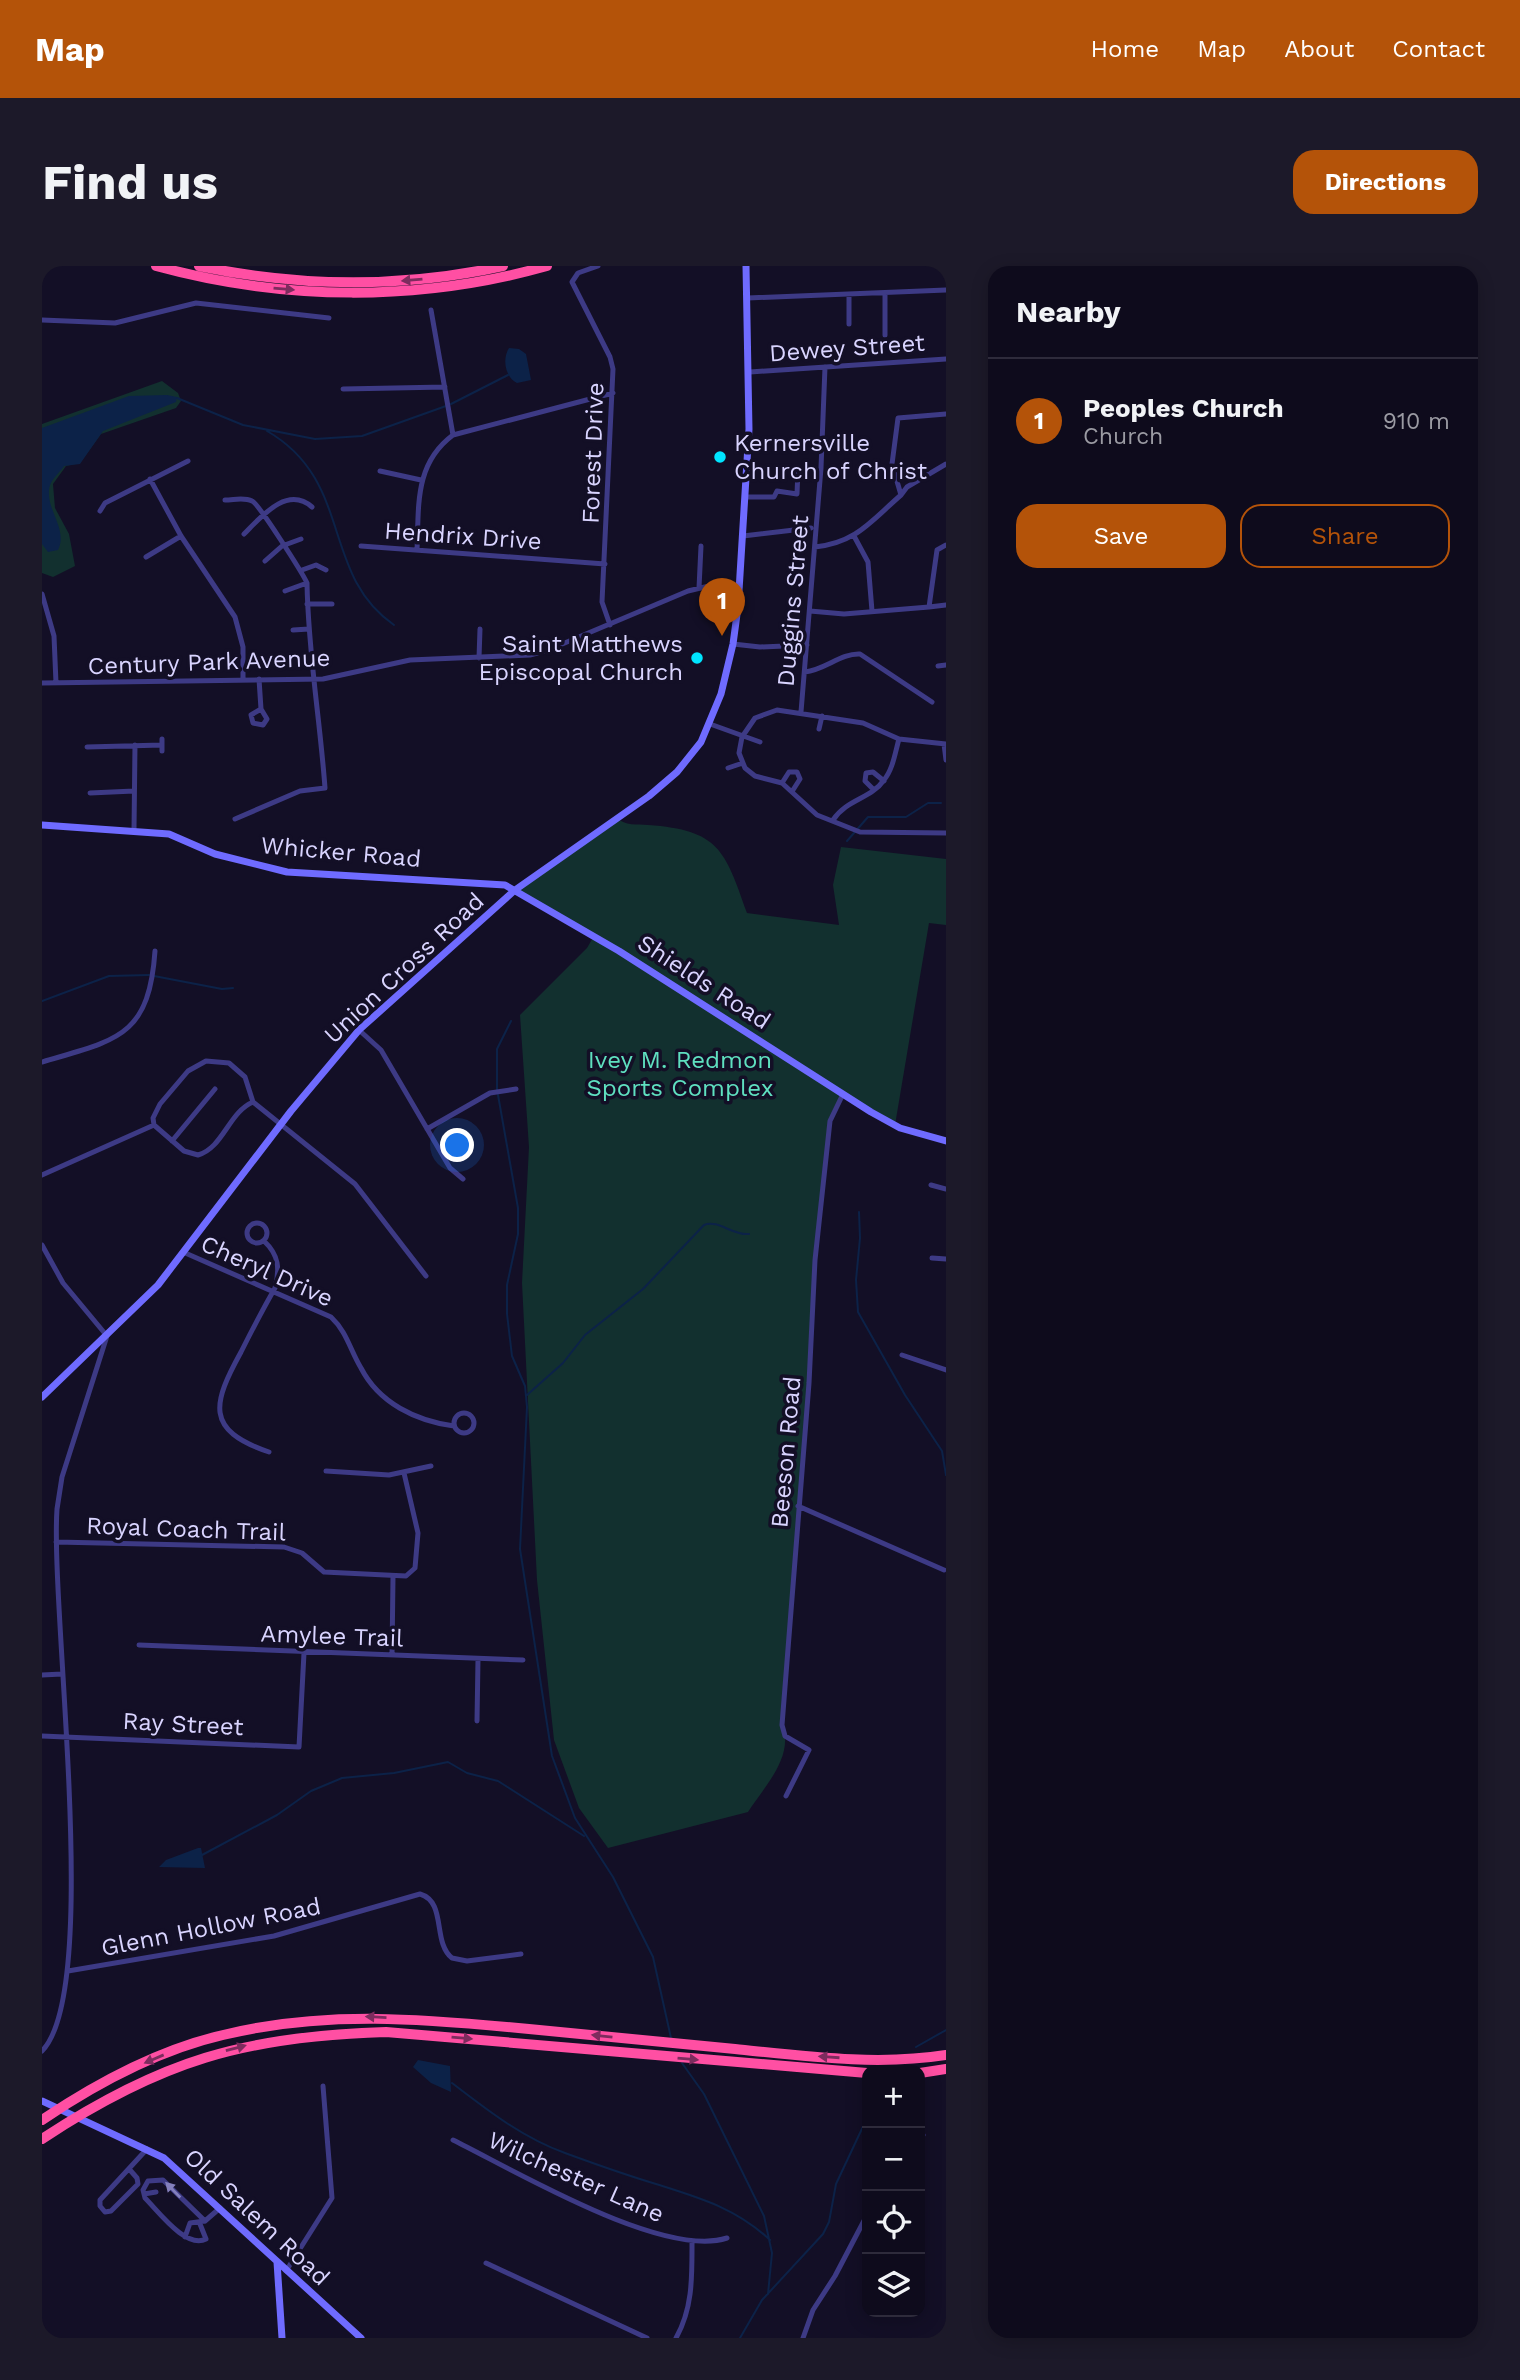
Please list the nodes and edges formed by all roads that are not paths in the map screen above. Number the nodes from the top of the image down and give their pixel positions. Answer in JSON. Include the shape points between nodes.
{"nodes":[{"id":1,"x":156,"y":266,"type":"edge"},
{"id":2,"x":199,"y":266,"type":"edge"},
{"id":3,"x":221,"y":266,"type":"edge"},
{"id":4,"x":503,"y":266,"type":"edge"},
{"id":5,"x":547,"y":266,"type":"edge"},
{"id":6,"x":598,"y":266,"type":"edge"},
{"id":7,"x":746,"y":266,"type":"edge"},
{"id":8,"x":264,"y":277,"type":"junction"},
{"id":9,"x":946,"y":290,"type":"edge"},
{"id":10,"x":884,"y":294,"type":"junction"},
{"id":11,"x":849,"y":295,"type":"junction"},
{"id":12,"x":748,"y":298,"type":"junction"},
{"id":13,"x":431,"y":310,"type":"dead end"},
{"id":14,"x":329,"y":318,"type":"dead end"},
{"id":15,"x":42,"y":320,"type":"edge"},
{"id":16,"x":849,"y":324,"type":"dead end"},
{"id":17,"x":885,"y":335,"type":"dead end"},
{"id":18,"x":946,"y":359,"type":"edge"},
{"id":19,"x":825,"y":367,"type":"junction"},
{"id":20,"x":750,"y":372,"type":"junction"},
{"id":21,"x":445,"y":387,"type":"junction"},
{"id":22,"x":343,"y":389,"type":"dead end"},
{"id":23,"x":613,"y":393,"type":"junction"},
{"id":24,"x":946,"y":414,"type":"edge"},
{"id":25,"x":453,"y":435,"type":"junction"},
{"id":26,"x":188,"y":461,"type":"dead end"},
{"id":27,"x":946,"y":464,"type":"edge"},
{"id":28,"x":798,"y":470,"type":"dead end"},
{"id":29,"x":380,"y":471,"type":"dead end"},
{"id":30,"x":150,"y":480,"type":"junction"},
{"id":31,"x":421,"y":480,"type":"junction"},
{"id":32,"x":901,"y":495,"type":"junction"},
{"id":33,"x":745,"y":497,"type":"junction"},
{"id":34,"x":225,"y":500,"type":"dead end"},
{"id":35,"x":312,"y":508,"type":"dead end"},
{"id":36,"x":100,"y":511,"type":"dead end"},
{"id":37,"x":264,"y":514,"type":"junction"},
{"id":38,"x":811,"y":528,"type":"dead end"},
{"id":39,"x":244,"y":534,"type":"dead end"},
{"id":40,"x":181,"y":536,"type":"junction"},
{"id":41,"x":743,"y":536,"type":"junction"},
{"id":42,"x":854,"y":536,"type":"junction"},
{"id":43,"x":301,"y":539,"type":"dead end"},
{"id":44,"x":946,"y":545,"type":"edge"},
{"id":45,"x":282,"y":546,"type":"junction"},
{"id":46,"x":361,"y":546,"type":"dead end"},
{"id":47,"x":701,"y":546,"type":"dead end"},
{"id":48,"x":815,"y":547,"type":"junction"},
{"id":49,"x":417,"y":550,"type":"junction"},
{"id":50,"x":146,"y":558,"type":"dead end"},
{"id":51,"x":265,"y":561,"type":"dead end"},
{"id":52,"x":605,"y":564,"type":"junction"},
{"id":53,"x":302,"y":570,"type":"junction"},
{"id":54,"x":326,"y":570,"type":"dead end"},
{"id":55,"x":307,"y":583,"type":"junction"},
{"id":56,"x":740,"y":587,"type":"junction"},
{"id":57,"x":699,"y":588,"type":"junction"},
{"id":58,"x":285,"y":592,"type":"dead end"},
{"id":59,"x":42,"y":594,"type":"edge"},
{"id":60,"x":307,"y":604,"type":"junction"},
{"id":61,"x":332,"y":604,"type":"dead end"},
{"id":62,"x":946,"y":605,"type":"edge"},
{"id":63,"x":929,"y":607,"type":"junction"},
{"id":64,"x":810,"y":611,"type":"junction"},
{"id":65,"x":872,"y":611,"type":"junction"},
{"id":66,"x":610,"y":625,"type":"junction"},
{"id":67,"x":309,"y":629,"type":"junction"},
{"id":68,"x":480,"y":629,"type":"dead end"},
{"id":69,"x":293,"y":630,"type":"dead end"},
{"id":70,"x":733,"y":645,"type":"junction"},
{"id":71,"x":807,"y":645,"type":"junction"},
{"id":72,"x":479,"y":658,"type":"junction"},
{"id":73,"x":946,"y":665,"type":"edge"},
{"id":74,"x":938,"y":666,"type":"dead end"},
{"id":75,"x":805,"y":672,"type":"junction"},
{"id":76,"x":312,"y":678,"type":"junction"},
{"id":77,"x":243,"y":679,"type":"junction"},
{"id":78,"x":259,"y":679,"type":"junction"},
{"id":79,"x":42,"y":683,"type":"edge"},
{"id":80,"x":56,"y":683,"type":"junction"},
{"id":81,"x":932,"y":702,"type":"dead end"},
{"id":82,"x":261,"y":709,"type":"dead end"},
{"id":83,"x":801,"y":712,"type":"junction"},
{"id":84,"x":822,"y":716,"type":"junction"},
{"id":85,"x":710,"y":724,"type":"junction"},
{"id":86,"x":819,"y":729,"type":"dead end"},
{"id":87,"x":742,"y":737,"type":"junction"},
{"id":88,"x":899,"y":739,"type":"junction"},
{"id":89,"x":760,"y":742,"type":"dead end"},
{"id":90,"x":945,"y":744,"type":"edge"},
{"id":91,"x":162,"y":745,"type":"dead end"},
{"id":92,"x":135,"y":746,"type":"junction"},
{"id":93,"x":87,"y":747,"type":"dead end"},
{"id":94,"x":946,"y":760,"type":"edge"},
{"id":95,"x":743,"y":763,"type":"junction"},
{"id":96,"x":728,"y":768,"type":"dead end"},
{"id":97,"x":884,"y":780,"type":"junction"},
{"id":98,"x":782,"y":783,"type":"junction"},
{"id":99,"x":793,"y":790,"type":"junction"},
{"id":100,"x":874,"y":790,"type":"junction"},
{"id":101,"x":134,"y":792,"type":"junction"},
{"id":102,"x":90,"y":793,"type":"dead end"},
{"id":103,"x":234,"y":819,"type":"dead end"},
{"id":104,"x":833,"y":820,"type":"junction"},
{"id":105,"x":42,"y":825,"type":"edge"},
{"id":106,"x":134,"y":830,"type":"junction"},
{"id":107,"x":946,"y":833,"type":"edge"},
{"id":108,"x":515,"y":890,"type":"junction"},
{"id":109,"x":155,"y":951,"type":"dead end"},
{"id":110,"x":359,"y":1030,"type":"junction"},
{"id":111,"x":42,"y":1062,"type":"edge"},
{"id":112,"x":516,"y":1089,"type":"dead end"},
{"id":113,"x":215,"y":1090,"type":"dead end"},
{"id":114,"x":843,"y":1094,"type":"junction"},
{"id":115,"x":253,"y":1102,"type":"junction"},
{"id":116,"x":282,"y":1124,"type":"junction"},
{"id":117,"x":154,"y":1125,"type":"junction"},
{"id":118,"x":427,"y":1129,"type":"junction"},
{"id":119,"x":172,"y":1141,"type":"junction"},
{"id":120,"x":946,"y":1141,"type":"edge"},
{"id":121,"x":42,"y":1175,"type":"edge"},
{"id":122,"x":463,"y":1180,"type":"dead end"},
{"id":123,"x":931,"y":1185,"type":"dead end"},
{"id":124,"x":946,"y":1189,"type":"edge"},
{"id":125,"x":264,"y":1241,"type":"dead end"},
{"id":126,"x":42,"y":1245,"type":"edge"},
{"id":127,"x":183,"y":1252,"type":"junction"},
{"id":128,"x":932,"y":1258,"type":"dead end"},
{"id":129,"x":946,"y":1259,"type":"edge"},
{"id":130,"x":426,"y":1276,"type":"dead end"},
{"id":131,"x":273,"y":1291,"type":"junction"},
{"id":132,"x":107,"y":1336,"type":"junction"},
{"id":133,"x":902,"y":1356,"type":"dead end"},
{"id":134,"x":946,"y":1370,"type":"edge"},
{"id":135,"x":42,"y":1397,"type":"edge"},
{"id":136,"x":454,"y":1426,"type":"dead end"},
{"id":137,"x":269,"y":1452,"type":"dead end"},
{"id":138,"x":431,"y":1466,"type":"dead end"},
{"id":139,"x":326,"y":1471,"type":"dead end"},
{"id":140,"x":404,"y":1473,"type":"junction"},
{"id":141,"x":798,"y":1506,"type":"junction"},
{"id":142,"x":56,"y":1542,"type":"junction"},
{"id":143,"x":944,"y":1570,"type":"dead end"},
{"id":144,"x":393,"y":1577,"type":"junction"},
{"id":145,"x":139,"y":1644,"type":"dead end"},
{"id":146,"x":304,"y":1653,"type":"junction"},
{"id":147,"x":393,"y":1655,"type":"junction"},
{"id":148,"x":478,"y":1659,"type":"junction"},
{"id":149,"x":523,"y":1660,"type":"dead end"},
{"id":150,"x":62,"y":1674,"type":"junction"},
{"id":151,"x":42,"y":1675,"type":"edge"},
{"id":152,"x":477,"y":1721,"type":"dead end"},
{"id":153,"x":42,"y":1736,"type":"edge"},
{"id":154,"x":65,"y":1736,"type":"junction"},
{"id":155,"x":786,"y":1796,"type":"dead end"},
{"id":156,"x":521,"y":1954,"type":"dead end"},
{"id":157,"x":68,"y":1971,"type":"junction"},
{"id":158,"x":42,"y":2051,"type":"edge"},
{"id":159,"x":946,"y":2055,"type":"edge"},
{"id":160,"x":946,"y":2069,"type":"edge"},
{"id":161,"x":925,"y":2072,"type":"edge"},
{"id":162,"x":862,"y":2073,"type":"edge"},
{"id":163,"x":323,"y":2086,"type":"dead end"},
{"id":164,"x":43,"y":2101,"type":"edge"},
{"id":165,"x":42,"y":2120,"type":"edge"},
{"id":166,"x":42,"y":2139,"type":"edge"},
{"id":167,"x":453,"y":2140,"type":"dead end"},
{"id":168,"x":147,"y":2149,"type":"junction"},
{"id":169,"x":130,"y":2170,"type":"junction"},
{"id":170,"x":156,"y":2192,"type":"dead end"},
{"id":171,"x":144,"y":2194,"type":"junction"},
{"id":172,"x":220,"y":2207,"type":"junction"},
{"id":173,"x":203,"y":2223,"type":"junction"},
{"id":174,"x":862,"y":2225,"type":"edge"},
{"id":175,"x":185,"y":2237,"type":"junction"},
{"id":176,"x":727,"y":2238,"type":"dead end"},
{"id":177,"x":692,"y":2242,"type":"junction"},
{"id":178,"x":277,"y":2262,"type":"junction"},
{"id":179,"x":485,"y":2263,"type":"dead end"},
{"id":180,"x":286,"y":2271,"type":"junction"},
{"id":181,"x":282,"y":2338,"type":"edge"},
{"id":182,"x":361,"y":2338,"type":"edge"},
{"id":183,"x":647,"y":2338,"type":"edge"},
{"id":184,"x":676,"y":2338,"type":"edge"},
{"id":185,"x":803,"y":2338,"type":"edge"}],
"edges":[{"from":1,"to":5,"type":"highway","one_way":true,"via":[[262,287],[355,293],[448,286]]},
{"from":2,"to":8,"type":"highway"},
{"from":3,"to":8,"type":"highway"},
{"from":4,"to":8,"type":"highway","one_way":true,"via":[[378,282]]},
{"from":6,"to":23,"type":"street","name":"Forest Drive","via":[[578,273],[572,282],[610,356]]},
{"from":7,"to":12,"type":"street","name":"Union Cross Road"},
{"from":9,"to":10,"type":"street"},
{"from":10,"to":11,"type":"street"},
{"from":10,"to":17,"type":"street"},
{"from":11,"to":12,"type":"street"},
{"from":11,"to":16,"type":"street"},
{"from":12,"to":20,"type":"street","name":"Union Cross Road"},
{"from":13,"to":21,"type":"street"},
{"from":14,"to":15,"type":"street","via":[[196,303],[115,323]]},
{"from":18,"to":19,"type":"street","name":"Dewey Street"},
{"from":19,"to":20,"type":"street","name":"Dewey Street"},
{"from":19,"to":48,"type":"street","name":"Duggins Street"},
{"from":20,"to":33,"type":"street","name":"Union Cross Road"},
{"from":21,"to":22,"type":"street"},
{"from":21,"to":25,"type":"street"},
{"from":23,"to":25,"type":"street"},
{"from":23,"to":52,"type":"street","name":"Forest Drive"},
{"from":24,"to":32,"type":"street","via":[[898,418],[892,464]]},
{"from":25,"to":31,"type":"street","via":[[434,452]]},
{"from":26,"to":30,"type":"street"},
{"from":27,"to":32,"type":"street"},
{"from":28,"to":33,"type":"street","via":[[797,494],[777,491],[774,497]]},
{"from":29,"to":31,"type":"street"},
{"from":30,"to":36,"type":"street","via":[[105,503]]},
{"from":30,"to":40,"type":"street"},
{"from":31,"to":49,"type":"street"},
{"from":32,"to":42,"type":"street"},
{"from":33,"to":41,"type":"street","name":"Union Cross Road"},
{"from":34,"to":37,"type":"street","via":[[250,500]]},
{"from":35,"to":37,"type":"street","via":[[303,501],[289,501]]},
{"from":37,"to":39,"type":"street"},
{"from":37,"to":45,"type":"street"},
{"from":38,"to":41,"type":"street"},
{"from":40,"to":50,"type":"street"},
{"from":40,"to":77,"type":"street","via":[[235,617],[243,647]]},
{"from":41,"to":56,"type":"street","name":"Union Cross Road"},
{"from":42,"to":48,"type":"street"},
{"from":42,"to":65,"type":"street","via":[[868,562]]},
{"from":43,"to":45,"type":"street"},
{"from":44,"to":63,"type":"street","via":[[937,550]]},
{"from":45,"to":51,"type":"street"},
{"from":45,"to":53,"type":"street"},
{"from":46,"to":49,"type":"street","name":"Hendrix Drive"},
{"from":47,"to":57,"type":"street"},
{"from":48,"to":64,"type":"street","name":"Duggins Street"},
{"from":49,"to":52,"type":"street","name":"Hendrix Drive"},
{"from":52,"to":66,"type":"street","name":"Forest Drive","via":[[602,609]]},
{"from":53,"to":54,"type":"street","via":[[314,565]]},
{"from":53,"to":55,"type":"street"},
{"from":55,"to":58,"type":"street"},
{"from":55,"to":60,"type":"street"},
{"from":56,"to":57,"type":"street","name":"Century Park Avenue"},
{"from":56,"to":70,"type":"street","name":"Union Cross Road"},
{"from":57,"to":66,"type":"street","name":"Century Park Avenue"},
{"from":59,"to":80,"type":"street","via":[[54,636]]},
{"from":60,"to":61,"type":"street"},
{"from":60,"to":67,"type":"street"},
{"from":62,"to":63,"type":"street"},
{"from":63,"to":65,"type":"street"},
{"from":64,"to":65,"type":"street"},
{"from":64,"to":71,"type":"street","name":"Duggins Street"},
{"from":66,"to":72,"type":"street","name":"Century Park Avenue","via":[[530,655]]},
{"from":67,"to":69,"type":"street"},
{"from":67,"to":76,"type":"street"},
{"from":68,"to":72,"type":"street"},
{"from":70,"to":71,"type":"street"},
{"from":70,"to":85,"type":"street","name":"Union Cross Road"},
{"from":71,"to":75,"type":"street","name":"Duggins Street"},
{"from":72,"to":76,"type":"street","name":"Century Park Avenue","via":[[410,660],[334,678]]},
{"from":73,"to":74,"type":"street"},
{"from":75,"to":81,"type":"street","via":[[860,654]]},
{"from":75,"to":83,"type":"street","name":"Duggins Street"},
{"from":76,"to":78,"type":"street","name":"Century Park Avenue"},
{"from":76,"to":103,"type":"street","via":[[326,788],[300,792]]},
{"from":77,"to":78,"type":"street","name":"Century Park Avenue"},
{"from":77,"to":80,"type":"street","name":"Century Park Avenue"},
{"from":78,"to":82,"type":"street"},
{"from":79,"to":80,"type":"street","name":"Century Park Avenue"},
{"from":83,"to":84,"type":"street"},
{"from":83,"to":87,"type":"street","via":[[761,714]]},
{"from":84,"to":86,"type":"street"},
{"from":84,"to":88,"type":"street","via":[[863,723]]},
{"from":85,"to":87,"type":"street"},
{"from":85,"to":108,"type":"street","name":"Union Cross Road","via":[[690,758],[649,796]]},
{"from":87,"to":89,"type":"street"},
{"from":87,"to":95,"type":"street","via":[[739,753]]},
{"from":88,"to":90,"type":"street"},
{"from":88,"to":97,"type":"street"},
{"from":90,"to":94,"type":"street"},
{"from":91,"to":92,"type":"street"},
{"from":92,"to":93,"type":"street"},
{"from":92,"to":101,"type":"street"},
{"from":95,"to":96,"type":"street"},
{"from":95,"to":98,"type":"street","via":[[755,776]]},
{"from":97,"to":100,"type":"street"},
{"from":97,"to":100,"type":"street","via":[[866,773],[864,781]]},
{"from":98,"to":99,"type":"street"},
{"from":98,"to":99,"type":"street","via":[[789,772],[797,772],[800,779]]},
{"from":99,"to":104,"type":"street","via":[[812,812]]},
{"from":100,"to":104,"type":"street","via":[[852,801]]},
{"from":101,"to":102,"type":"street"},
{"from":101,"to":106,"type":"street"},
{"from":104,"to":107,"type":"street","via":[[868,834]]},
{"from":105,"to":106,"type":"street","name":"Whicker Road"},
{"from":106,"to":108,"type":"street","name":"Whicker Road","via":[[169,834],[215,855],[286,872],[488,883]]},
{"from":108,"to":110,"type":"street","name":"Union Cross Road"},
{"from":108,"to":114,"type":"street","name":"Shields Road"},
{"from":109,"to":111,"type":"street","via":[[149,995],[136,1021],[100,1044]]},
{"from":110,"to":116,"type":"street","name":"Union Cross Road"},
{"from":110,"to":118,"type":"street","via":[[381,1051]]},
{"from":112,"to":118,"type":"street","via":[[490,1093]]},
{"from":113,"to":119,"type":"street"},
{"from":114,"to":120,"type":"street","name":"Shields Road","via":[[900,1128]]},
{"from":114,"to":141,"type":"street","name":"Beeson Road","via":[[830,1121],[824,1168]]},
{"from":115,"to":116,"type":"street"},
{"from":115,"to":117,"type":"street","via":[[239,1070],[229,1063],[206,1061],[188,1071],[166,1096],[155,1113]]},
{"from":115,"to":119,"type":"street","via":[[205,1153],[190,1154]]},
{"from":116,"to":127,"type":"street","name":"Union Cross Road"},
{"from":116,"to":130,"type":"street","via":[[355,1184]]},
{"from":117,"to":119,"type":"street"},
{"from":117,"to":121,"type":"street"},
{"from":118,"to":122,"type":"street","via":[[450,1168]]},
{"from":123,"to":124,"type":"street"},
{"from":125,"to":131,"type":"street","via":[[278,1264]]},
{"from":126,"to":132,"type":"street","via":[[62,1283]]},
{"from":127,"to":131,"type":"street","name":"Cheryl Drive"},
{"from":127,"to":132,"type":"street","name":"Union Cross Road","via":[[158,1285]]},
{"from":128,"to":129,"type":"street"},
{"from":131,"to":136,"type":"street","name":"Cheryl Drive","via":[[335,1321],[370,1383],[386,1400],[417,1416]]},
{"from":131,"to":137,"type":"street","via":[[219,1398],[232,1434]]},
{"from":132,"to":135,"type":"street","name":"Union Cross Road"},
{"from":132,"to":142,"type":"street","via":[[62,1477]]},
{"from":133,"to":134,"type":"street"},
{"from":138,"to":140,"type":"street"},
{"from":139,"to":140,"type":"street"},
{"from":140,"to":144,"type":"street","via":[[416,1521],[417,1555],[412,1574]]},
{"from":141,"to":143,"type":"street"},
{"from":141,"to":155,"type":"street","name":"Beeson Road","via":[[782,1725],[785,1736],[809,1750]]},
{"from":142,"to":144,"type":"street","name":"Royal Coach Trail","via":[[284,1547],[302,1553],[324,1572]]},
{"from":142,"to":150,"type":"street"},
{"from":144,"to":147,"type":"street"},
{"from":145,"to":146,"type":"street","name":"Amylee Trail"},
{"from":146,"to":147,"type":"street","name":"Amylee Trail"},
{"from":146,"to":154,"type":"street","name":"Ray Street","via":[[299,1747]]},
{"from":147,"to":148,"type":"street","name":"Amylee Trail"},
{"from":148,"to":149,"type":"street","name":"Amylee Trail"},
{"from":148,"to":152,"type":"street"},
{"from":150,"to":151,"type":"street"},
{"from":150,"to":154,"type":"street"},
{"from":153,"to":154,"type":"street","name":"Ray Street"},
{"from":154,"to":157,"type":"street","via":[[71,1829]]},
{"from":156,"to":157,"type":"street","name":"Glenn Hollow Road","via":[[467,1961],[452,1958],[442,1945],[434,1905],[420,1894],[274,1936]]},
{"from":157,"to":158,"type":"street","via":[[58,2028]]},
{"from":159,"to":165,"type":"highway","one_way":true,"via":[[868,2060],[808,2056],[433,2020],[359,2017],[289,2022],[221,2035],[156,2057],[94,2087]]},
{"from":160,"to":161,"type":"highway"},
{"from":166,"to":162,"type":"highway","one_way":true,"via":[[105,2098],[173,2067],[243,2046],[313,2034],[386,2032]]},
{"from":163,"to":180,"type":"street","via":[[332,2197]]},
{"from":164,"to":168,"type":"street","name":"Old Salem Road"},
{"from":167,"to":177,"type":"street","name":"Wilchester Lane","via":[[607,2215]]},
{"from":168,"to":169,"type":"street"},
{"from":168,"to":172,"type":"street","name":"Old Salem Road"},
{"from":169,"to":169,"type":"street","via":[[100,2200],[105,2212],[138,2184]]},
{"from":170,"to":171,"type":"street"},
{"from":173,"to":171,"type":"street","one_way":true,"via":[[163,2180],[148,2181]]},
{"from":171,"to":175,"type":"street"},
{"from":172,"to":173,"type":"street"},
{"from":172,"to":178,"type":"street","name":"Old Salem Road"},
{"from":173,"to":175,"type":"street","via":[[190,2223]]},
{"from":173,"to":175,"type":"street","via":[[206,2239]]},
{"from":174,"to":185,"type":"street","via":[[813,2310]]},
{"from":176,"to":177,"type":"street","name":"Wilchester Lane"},
{"from":177,"to":184,"type":"street","via":[[691,2294]]},
{"from":178,"to":180,"type":"street","name":"Old Salem Road"},
{"from":178,"to":181,"type":"street"},
{"from":179,"to":183,"type":"street"},
{"from":180,"to":182,"type":"street","name":"Old Salem Road"}]}
